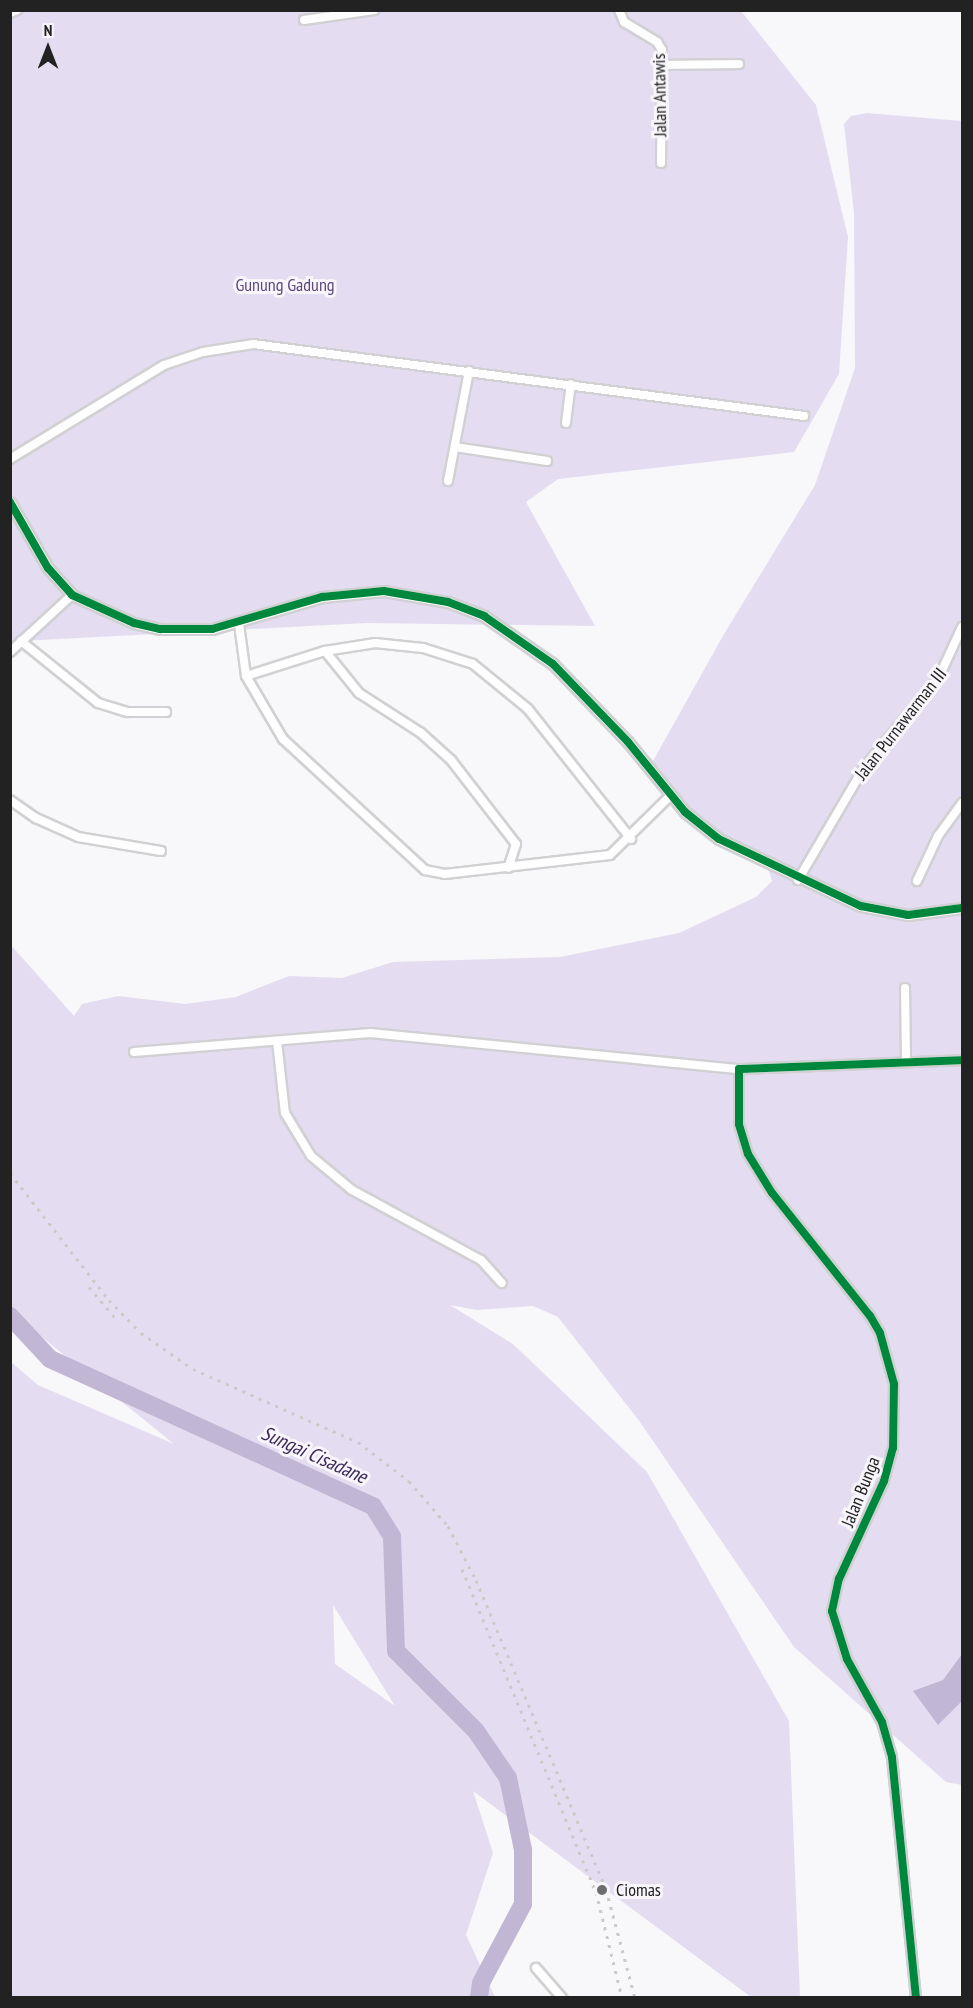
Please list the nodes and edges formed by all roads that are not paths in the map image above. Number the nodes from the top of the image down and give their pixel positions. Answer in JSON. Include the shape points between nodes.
{"nodes":[{"id":1,"x":17,"y":10,"type":"edge"},
{"id":2,"x":374,"y":10,"type":"edge"},
{"id":3,"x":619,"y":10,"type":"edge"},
{"id":4,"x":10,"y":13,"type":"edge"},
{"id":5,"x":304,"y":20,"type":"dead end"},
{"id":6,"x":739,"y":64,"type":"dead end"},
{"id":7,"x":662,"y":65,"type":"junction"},
{"id":8,"x":661,"y":163,"type":"dead end"},
{"id":9,"x":469,"y":371,"type":"junction"},
{"id":10,"x":571,"y":384,"type":"junction"},
{"id":11,"x":804,"y":416,"type":"dead end"},
{"id":12,"x":566,"y":423,"type":"dead end"},
{"id":13,"x":455,"y":447,"type":"junction"},
{"id":14,"x":10,"y":459,"type":"edge"},
{"id":15,"x":547,"y":461,"type":"dead end"},
{"id":16,"x":448,"y":481,"type":"dead end"},
{"id":17,"x":10,"y":502,"type":"edge"},
{"id":18,"x":72,"y":595,"type":"junction"},
{"id":19,"x":238,"y":624,"type":"junction"},
{"id":20,"x":963,"y":627,"type":"edge"},
{"id":21,"x":21,"y":642,"type":"junction"},
{"id":22,"x":325,"y":651,"type":"junction"},
{"id":23,"x":10,"y":652,"type":"edge"},
{"id":24,"x":246,"y":676,"type":"junction"},
{"id":25,"x":166,"y":712,"type":"dead end"},
{"id":26,"x":670,"y":796,"type":"junction"},
{"id":27,"x":10,"y":800,"type":"edge"},
{"id":28,"x":963,"y":803,"type":"edge"},
{"id":29,"x":631,"y":839,"type":"junction"},
{"id":30,"x":161,"y":851,"type":"dead end"},
{"id":31,"x":508,"y":868,"type":"junction"},
{"id":32,"x":798,"y":880,"type":"junction"},
{"id":33,"x":917,"y":881,"type":"dead end"},
{"id":34,"x":963,"y":908,"type":"edge"},
{"id":35,"x":905,"y":988,"type":"dead end"},
{"id":36,"x":277,"y":1041,"type":"junction"},
{"id":37,"x":134,"y":1052,"type":"dead end"},
{"id":38,"x":963,"y":1060,"type":"edge"},
{"id":39,"x":906,"y":1061,"type":"junction"},
{"id":40,"x":740,"y":1069,"type":"junction"},
{"id":41,"x":502,"y":1283,"type":"dead end"},
{"id":42,"x":536,"y":1968,"type":"dead end"},
{"id":43,"x":562,"y":1998,"type":"edge"},
{"id":44,"x":916,"y":1998,"type":"edge"}],
"edges":[{"from":1,"to":4,"type":"street"},
{"from":2,"to":5,"type":"street"},
{"from":3,"to":7,"type":"street","name":"Jalan Antawis","via":[[624,22],[660,45]]},
{"from":6,"to":7,"type":"street"},
{"from":7,"to":8,"type":"street","name":"Jalan Antawis"},
{"from":9,"to":10,"type":"street"},
{"from":9,"to":13,"type":"street"},
{"from":9,"to":14,"type":"street","via":[[278,344],[228,347],[164,365]]},
{"from":10,"to":11,"type":"street"},
{"from":10,"to":12,"type":"street"},
{"from":13,"to":15,"type":"street"},
{"from":13,"to":16,"type":"street"},
{"from":17,"to":18,"type":"street","via":[[48,568]]},
{"from":18,"to":19,"type":"street","via":[[134,623],[160,629]]},
{"from":18,"to":21,"type":"street"},
{"from":19,"to":24,"type":"street"},
{"from":19,"to":26,"type":"street","via":[[321,597],[350,593],[384,591],[448,602],[518,635],[553,664],[628,742]]},
{"from":20,"to":32,"type":"street","name":"Jalan Purnawarman III","via":[[938,679],[863,769]]},
{"from":21,"to":23,"type":"street"},
{"from":21,"to":25,"type":"street","via":[[98,703],[128,712]]},
{"from":22,"to":24,"type":"street"},
{"from":22,"to":29,"type":"street","via":[[398,644],[473,664],[528,709]]},
{"from":22,"to":31,"type":"street","via":[[359,693],[421,733],[451,760],[516,844]]},
{"from":24,"to":31,"type":"street","via":[[283,740],[362,807],[420,867],[445,874]]},
{"from":26,"to":29,"type":"street"},
{"from":26,"to":32,"type":"street","via":[[719,839]]},
{"from":27,"to":30,"type":"street","via":[[36,819],[78,837]]},
{"from":28,"to":33,"type":"street","via":[[938,837]]},
{"from":29,"to":31,"type":"street","via":[[600,858]]},
{"from":32,"to":34,"type":"street","via":[[861,906],[908,915]]},
{"from":35,"to":39,"type":"street"},
{"from":36,"to":37,"type":"street"},
{"from":36,"to":40,"type":"street","via":[[370,1033]]},
{"from":36,"to":41,"type":"street","via":[[285,1113],[311,1156],[352,1190],[482,1260]]},
{"from":38,"to":39,"type":"street"},
{"from":39,"to":40,"type":"street"},
{"from":40,"to":44,"type":"street","name":"Jalan Bunga","via":[[738,1113],[748,1154],[772,1193],[870,1316],[880,1333],[894,1384],[893,1448],[884,1481],[839,1579],[832,1611],[847,1659],[882,1722],[892,1757]]},
{"from":42,"to":43,"type":"street"}]}
